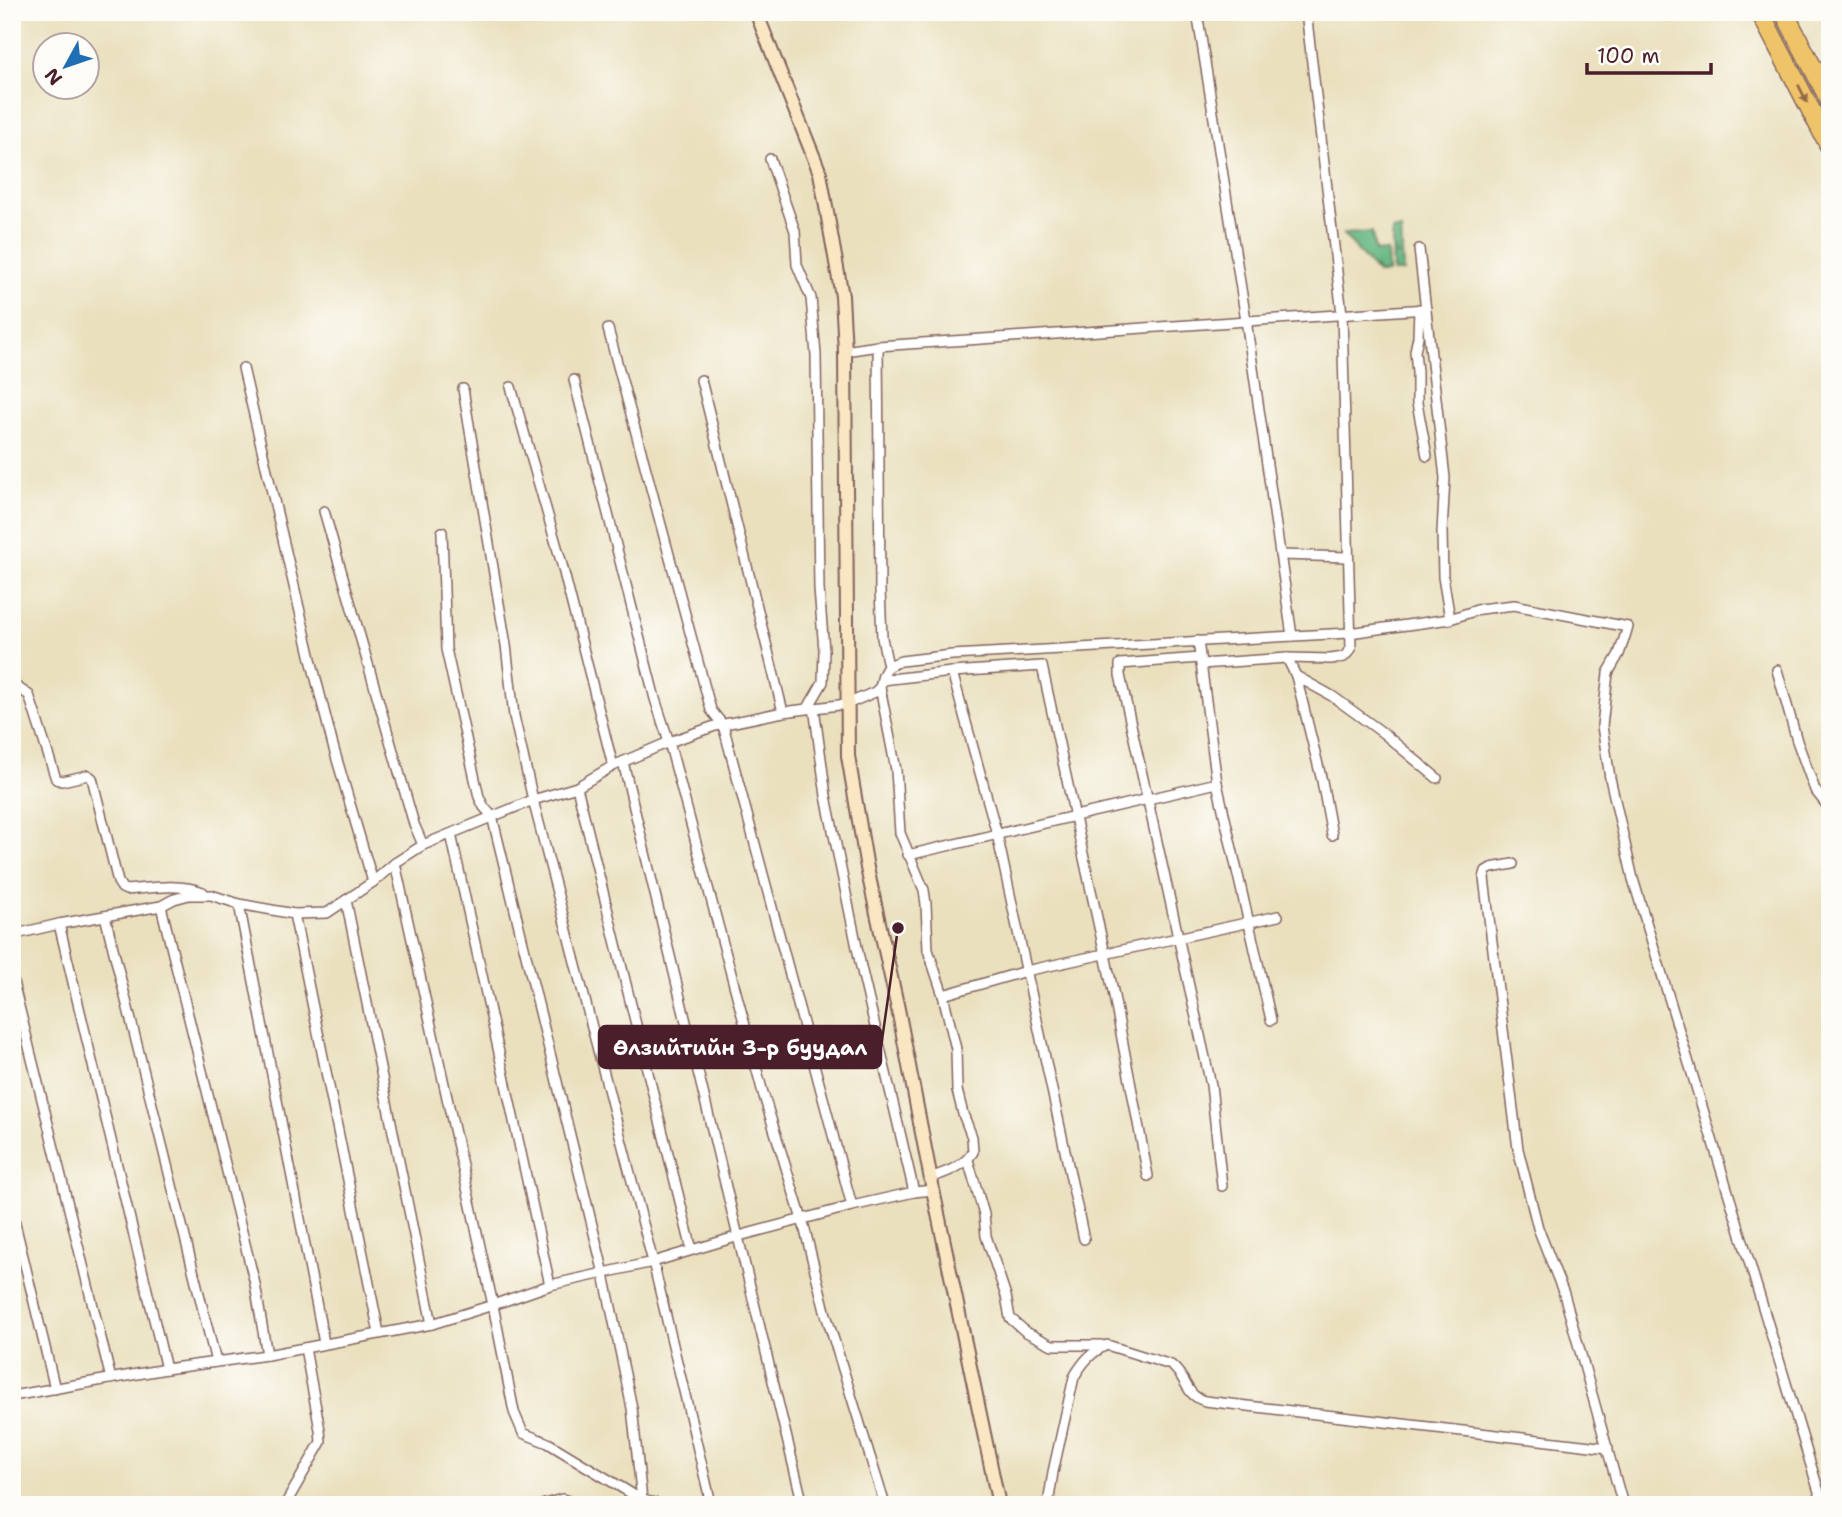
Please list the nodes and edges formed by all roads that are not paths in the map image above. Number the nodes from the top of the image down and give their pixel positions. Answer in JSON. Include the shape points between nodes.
{"nodes":[{"id":1,"x":756,"y":12,"type":"edge"},
{"id":2,"x":1197,"y":12,"type":"edge"},
{"id":3,"x":1306,"y":12,"type":"edge"},
{"id":4,"x":1760,"y":12,"type":"edge"},
{"id":5,"x":1784,"y":12,"type":"edge"},
{"id":6,"x":1830,"y":101,"type":"edge"},
{"id":7,"x":1830,"y":146,"type":"edge"},
{"id":8,"x":770,"y":159,"type":"dead end"},
{"id":9,"x":1419,"y":249,"type":"dead end"},
{"id":10,"x":1422,"y":309,"type":"junction"},
{"id":11,"x":1342,"y":314,"type":"junction"},
{"id":12,"x":1246,"y":320,"type":"junction"},
{"id":13,"x":608,"y":329,"type":"dead end"},
{"id":14,"x":878,"y":346,"type":"junction"},
{"id":15,"x":845,"y":351,"type":"junction"},
{"id":16,"x":243,"y":368,"type":"dead end"},
{"id":17,"x":574,"y":380,"type":"dead end"},
{"id":18,"x":701,"y":380,"type":"dead end"},
{"id":19,"x":512,"y":387,"type":"dead end"},
{"id":20,"x":463,"y":389,"type":"dead end"},
{"id":21,"x":1443,"y":468,"type":"junction"},
{"id":22,"x":324,"y":511,"type":"dead end"},
{"id":23,"x":442,"y":532,"type":"dead end"},
{"id":24,"x":1280,"y":555,"type":"junction"},
{"id":25,"x":1348,"y":557,"type":"junction"},
{"id":26,"x":1450,"y":619,"type":"junction"},
{"id":27,"x":1349,"y":633,"type":"junction"},
{"id":28,"x":1292,"y":636,"type":"junction"},
{"id":29,"x":1198,"y":641,"type":"junction"},
{"id":30,"x":1287,"y":658,"type":"junction"},
{"id":31,"x":1200,"y":661,"type":"junction"},
{"id":32,"x":888,"y":666,"type":"junction"},
{"id":33,"x":1777,"y":670,"type":"dead end"},
{"id":34,"x":952,"y":672,"type":"junction"},
{"id":35,"x":1296,"y":676,"type":"junction"},
{"id":36,"x":12,"y":684,"type":"edge"},
{"id":37,"x":881,"y":684,"type":"junction"},
{"id":38,"x":847,"y":704,"type":"junction"},
{"id":39,"x":811,"y":707,"type":"junction"},
{"id":40,"x":783,"y":712,"type":"junction"},
{"id":41,"x":723,"y":724,"type":"junction"},
{"id":42,"x":669,"y":742,"type":"junction"},
{"id":43,"x":623,"y":762,"type":"junction"},
{"id":44,"x":613,"y":766,"type":"junction"},
{"id":45,"x":1437,"y":778,"type":"dead end"},
{"id":46,"x":1217,"y":783,"type":"junction"},
{"id":47,"x":577,"y":787,"type":"junction"},
{"id":48,"x":1148,"y":799,"type":"junction"},
{"id":49,"x":533,"y":800,"type":"junction"},
{"id":50,"x":1830,"y":809,"type":"edge"},
{"id":51,"x":1076,"y":815,"type":"junction"},
{"id":52,"x":492,"y":816,"type":"junction"},
{"id":53,"x":451,"y":834,"type":"junction"},
{"id":54,"x":997,"y":834,"type":"junction"},
{"id":55,"x":1332,"y":835,"type":"dead end"},
{"id":56,"x":423,"y":845,"type":"junction"},
{"id":57,"x":908,"y":855,"type":"junction"},
{"id":58,"x":395,"y":863,"type":"junction"},
{"id":59,"x":1513,"y":864,"type":"dead end"},
{"id":60,"x":373,"y":882,"type":"junction"},
{"id":61,"x":211,"y":895,"type":"junction"},
{"id":62,"x":346,"y":900,"type":"junction"},
{"id":63,"x":239,"y":904,"type":"junction"},
{"id":64,"x":161,"y":906,"type":"junction"},
{"id":65,"x":294,"y":914,"type":"junction"},
{"id":66,"x":105,"y":916,"type":"junction"},
{"id":67,"x":1278,"y":916,"type":"dead end"},
{"id":68,"x":1250,"y":922,"type":"junction"},
{"id":69,"x":59,"y":924,"type":"junction"},
{"id":70,"x":12,"y":935,"type":"edge"},
{"id":71,"x":1178,"y":937,"type":"junction"},
{"id":72,"x":1104,"y":953,"type":"junction"},
{"id":73,"x":1026,"y":971,"type":"junction"},
{"id":74,"x":12,"y":978,"type":"edge"},
{"id":75,"x":943,"y":995,"type":"junction"},
{"id":76,"x":1271,"y":1020,"type":"dead end"},
{"id":77,"x":968,"y":1160,"type":"junction"},
{"id":78,"x":1149,"y":1176,"type":"dead end"},
{"id":79,"x":931,"y":1184,"type":"junction"},
{"id":80,"x":1222,"y":1186,"type":"dead end"},
{"id":81,"x":914,"y":1192,"type":"junction"},
{"id":82,"x":852,"y":1206,"type":"junction"},
{"id":83,"x":12,"y":1212,"type":"edge"},
{"id":84,"x":801,"y":1220,"type":"junction"},
{"id":85,"x":739,"y":1236,"type":"junction"},
{"id":86,"x":1084,"y":1239,"type":"dead end"},
{"id":87,"x":692,"y":1250,"type":"junction"},
{"id":88,"x":653,"y":1262,"type":"junction"},
{"id":89,"x":604,"y":1274,"type":"junction"},
{"id":90,"x":550,"y":1285,"type":"junction"},
{"id":91,"x":493,"y":1306,"type":"junction"},
{"id":92,"x":432,"y":1324,"type":"junction"},
{"id":93,"x":379,"y":1333,"type":"junction"},
{"id":94,"x":324,"y":1343,"type":"junction"},
{"id":95,"x":1107,"y":1345,"type":"junction"},
{"id":96,"x":305,"y":1348,"type":"junction"},
{"id":97,"x":267,"y":1355,"type":"junction"},
{"id":98,"x":216,"y":1362,"type":"junction"},
{"id":99,"x":166,"y":1369,"type":"junction"},
{"id":100,"x":111,"y":1378,"type":"junction"},
{"id":101,"x":55,"y":1389,"type":"junction"},
{"id":102,"x":12,"y":1396,"type":"edge"},
{"id":103,"x":1608,"y":1448,"type":"junction"},
{"id":104,"x":642,"y":1500,"type":"junction"},
{"id":105,"x":285,"y":1505,"type":"edge"},
{"id":106,"x":543,"y":1505,"type":"edge"},
{"id":107,"x":581,"y":1505,"type":"edge"},
{"id":108,"x":663,"y":1505,"type":"edge"},
{"id":109,"x":704,"y":1505,"type":"edge"},
{"id":110,"x":803,"y":1505,"type":"edge"},
{"id":111,"x":885,"y":1505,"type":"edge"},
{"id":112,"x":999,"y":1505,"type":"edge"},
{"id":113,"x":1048,"y":1505,"type":"edge"},
{"id":114,"x":1623,"y":1505,"type":"edge"},
{"id":115,"x":1824,"y":1505,"type":"edge"}],
"edges":[{"from":1,"to":15,"type":"main road","via":[[820,173],[842,296]]},
{"from":2,"to":12,"type":"street"},
{"from":3,"to":11,"type":"street"},
{"from":4,"to":7,"type":"highway","one_way":true},
{"from":5,"to":6,"type":"highway"},
{"from":8,"to":39,"type":"street","via":[[794,231],[797,265],[811,298],[816,355],[824,650],[823,682]]},
{"from":9,"to":10,"type":"street"},
{"from":10,"to":11,"type":"street"},
{"from":10,"to":21,"type":"street"},
{"from":10,"to":21,"type":"street","via":[[1415,351],[1417,403],[1424,455]]},
{"from":11,"to":12,"type":"street"},
{"from":11,"to":25,"type":"street"},
{"from":12,"to":14,"type":"street"},
{"from":12,"to":24,"type":"street"},
{"from":13,"to":41,"type":"street","via":[[712,710]]},
{"from":14,"to":15,"type":"street"},
{"from":14,"to":32,"type":"street","via":[[880,590]]},
{"from":15,"to":38,"type":"main road"},
{"from":16,"to":60,"type":"street","via":[[312,663]]},
{"from":17,"to":42,"type":"street"},
{"from":18,"to":40,"type":"street"},
{"from":19,"to":44,"type":"street"},
{"from":20,"to":49,"type":"street","via":[[514,716]]},
{"from":21,"to":26,"type":"street","via":[[1443,577]]},
{"from":22,"to":56,"type":"street"},
{"from":23,"to":52,"type":"street","via":[[446,649],[479,797]]},
{"from":24,"to":25,"type":"street"},
{"from":24,"to":28,"type":"street"},
{"from":25,"to":27,"type":"street"},
{"from":26,"to":27,"type":"street"},
{"from":26,"to":115,"type":"street","via":[[1514,605],[1628,627],[1608,673],[1602,726],[1616,803],[1633,879]]},
{"from":27,"to":28,"type":"street"},
{"from":27,"to":30,"type":"street","via":[[1351,649],[1344,657]]},
{"from":28,"to":29,"type":"street"},
{"from":29,"to":31,"type":"street"},
{"from":29,"to":32,"type":"street","via":[[952,655]]},
{"from":30,"to":31,"type":"street"},
{"from":30,"to":35,"type":"street"},
{"from":31,"to":46,"type":"street"},
{"from":31,"to":48,"type":"street","via":[[1120,664]]},
{"from":32,"to":37,"type":"street"},
{"from":33,"to":50,"type":"street","via":[[1815,790]]},
{"from":34,"to":37,"type":"street"},
{"from":34,"to":51,"type":"street","via":[[1042,666]]},
{"from":34,"to":54,"type":"street"},
{"from":35,"to":45,"type":"street","via":[[1332,696]]},
{"from":35,"to":55,"type":"street"},
{"from":36,"to":61,"type":"street","via":[[29,695],[56,779],[92,778],[122,888],[195,889]]},
{"from":37,"to":38,"type":"street","via":[[875,692]]},
{"from":37,"to":57,"type":"street","via":[[896,770],[900,833]]},
{"from":38,"to":39,"type":"street"},
{"from":38,"to":79,"type":"main road","via":[[848,756],[866,868]]},
{"from":39,"to":40,"type":"street"},
{"from":39,"to":81,"type":"street","via":[[862,967]]},
{"from":40,"to":41,"type":"street"},
{"from":41,"to":42,"type":"street"},
{"from":41,"to":82,"type":"street"},
{"from":42,"to":43,"type":"street"},
{"from":42,"to":84,"type":"street"},
{"from":43,"to":44,"type":"street"},
{"from":43,"to":85,"type":"street"},
{"from":44,"to":47,"type":"street"},
{"from":46,"to":48,"type":"street"},
{"from":46,"to":68,"type":"street"},
{"from":47,"to":49,"type":"street"},
{"from":47,"to":87,"type":"street"},
{"from":48,"to":51,"type":"street"},
{"from":48,"to":71,"type":"street"},
{"from":49,"to":52,"type":"street"},
{"from":49,"to":88,"type":"street"},
{"from":51,"to":54,"type":"street"},
{"from":51,"to":72,"type":"street"},
{"from":52,"to":53,"type":"street"},
{"from":52,"to":89,"type":"street"},
{"from":53,"to":56,"type":"street"},
{"from":53,"to":90,"type":"street"},
{"from":54,"to":57,"type":"street"},
{"from":54,"to":73,"type":"street"},
{"from":56,"to":58,"type":"street"},
{"from":57,"to":75,"type":"street","via":[[924,890],[928,950]]},
{"from":58,"to":60,"type":"street"},
{"from":58,"to":91,"type":"street"},
{"from":59,"to":103,"type":"street","via":[[1491,868],[1484,878],[1518,1149],[1538,1228],[1564,1294]]},
{"from":60,"to":62,"type":"street"},
{"from":61,"to":63,"type":"street"},
{"from":61,"to":64,"type":"street","via":[[189,895]]},
{"from":62,"to":65,"type":"street","via":[[327,913]]},
{"from":62,"to":92,"type":"street"},
{"from":63,"to":65,"type":"street"},
{"from":63,"to":94,"type":"street"},
{"from":64,"to":66,"type":"street"},
{"from":64,"to":97,"type":"street","via":[[255,1284]]},
{"from":65,"to":93,"type":"street"},
{"from":66,"to":69,"type":"street"},
{"from":66,"to":98,"type":"street"},
{"from":67,"to":68,"type":"street"},
{"from":68,"to":71,"type":"street"},
{"from":68,"to":76,"type":"street"},
{"from":69,"to":70,"type":"street"},
{"from":69,"to":99,"type":"street"},
{"from":71,"to":72,"type":"street"},
{"from":71,"to":80,"type":"street","via":[[1211,1085]]},
{"from":72,"to":73,"type":"street"},
{"from":72,"to":78,"type":"street"},
{"from":73,"to":75,"type":"street"},
{"from":73,"to":86,"type":"street"},
{"from":74,"to":100,"type":"street"},
{"from":75,"to":77,"type":"street","via":[[956,1048],[957,1090],[974,1152]]},
{"from":77,"to":79,"type":"street"},
{"from":77,"to":95,"type":"street","via":[[1010,1318],[1052,1345]]},
{"from":79,"to":81,"type":"street"},
{"from":79,"to":112,"type":"main road"},
{"from":81,"to":82,"type":"street"},
{"from":82,"to":84,"type":"street"},
{"from":83,"to":101,"type":"street"},
{"from":84,"to":85,"type":"street"},
{"from":84,"to":111,"type":"street"},
{"from":85,"to":87,"type":"street"},
{"from":85,"to":110,"type":"street"},
{"from":87,"to":88,"type":"street"},
{"from":88,"to":89,"type":"street"},
{"from":88,"to":109,"type":"street","via":[[709,1494]]},
{"from":89,"to":90,"type":"street"},
{"from":89,"to":104,"type":"street","via":[[632,1408]]},
{"from":90,"to":91,"type":"street"},
{"from":91,"to":92,"type":"street"},
{"from":91,"to":104,"type":"street","via":[[514,1412],[523,1433],[548,1443]]},
{"from":92,"to":93,"type":"street"},
{"from":93,"to":94,"type":"street"},
{"from":94,"to":96,"type":"street"},
{"from":95,"to":103,"type":"street","via":[[1171,1365],[1195,1398],[1205,1401]]},
{"from":95,"to":113,"type":"street","via":[[1093,1351],[1074,1377]]},
{"from":96,"to":97,"type":"street"},
{"from":96,"to":105,"type":"street","via":[[321,1442]]},
{"from":97,"to":98,"type":"street"},
{"from":98,"to":99,"type":"street"},
{"from":99,"to":100,"type":"street"},
{"from":100,"to":101,"type":"street"},
{"from":101,"to":102,"type":"street"},
{"from":103,"to":114,"type":"street"},
{"from":104,"to":108,"type":"street"},
{"from":106,"to":107,"type":"street","via":[[562,1499]]}]}
